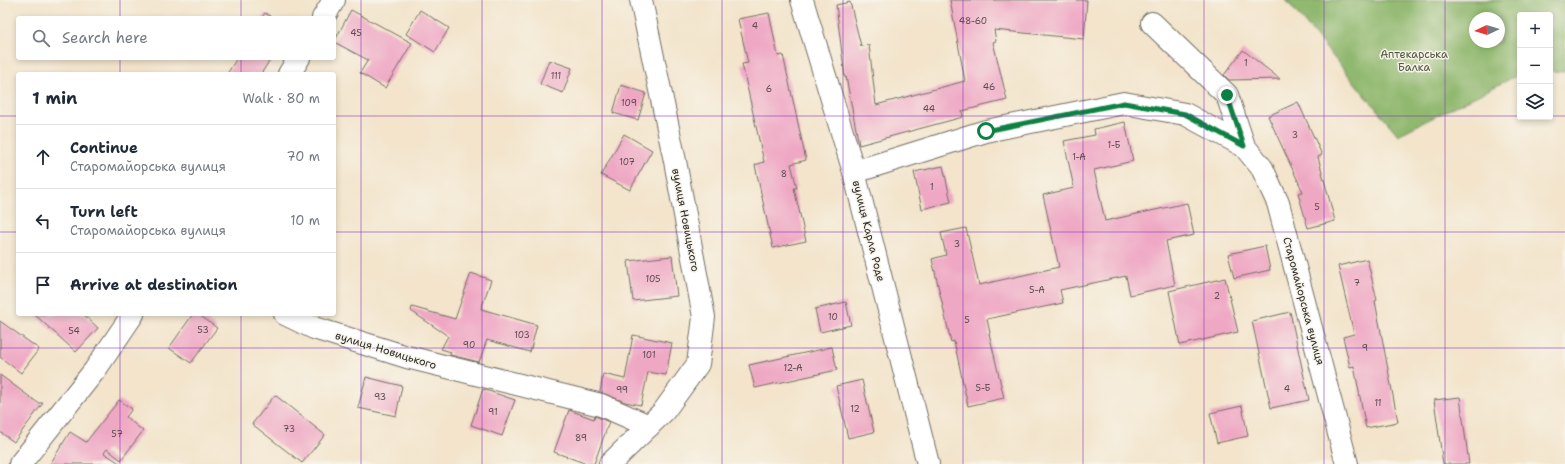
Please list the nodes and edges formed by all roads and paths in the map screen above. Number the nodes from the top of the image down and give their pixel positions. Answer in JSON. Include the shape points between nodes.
{"nodes":[{"id":1,"x":334,"y":0,"type":"edge"},
{"id":2,"x":641,"y":0,"type":"edge"},
{"id":3,"x":802,"y":0,"type":"edge"},
{"id":4,"x":324,"y":16,"type":"edge"},
{"id":5,"x":1152,"y":23,"type":"dead end"},
{"id":6,"x":298,"y":60,"type":"edge"},
{"id":7,"x":290,"y":72,"type":"edge"},
{"id":8,"x":1244,"y":146,"type":"junction"},
{"id":9,"x":854,"y":172,"type":"junction"},
{"id":10,"x":132,"y":316,"type":"edge"},
{"id":11,"x":290,"y":316,"type":"edge"},
{"id":12,"x":649,"y":426,"type":"junction"},
{"id":13,"x":20,"y":464,"type":"edge"},
{"id":14,"x":610,"y":464,"type":"edge"},
{"id":15,"x":928,"y":464,"type":"edge"},
{"id":16,"x":1347,"y":464,"type":"edge"}],
"edges":[{"from":1,"to":4,"type":"street"},
{"from":2,"to":12,"type":"street","name":"вулиця Новицького","via":[[704,317],[698,364],[664,411]]},
{"from":3,"to":9,"type":"street","name":"вулиця Карла Роде"},
{"from":5,"to":8,"type":"street","name":"Старомайорська вулиця","via":[[1227,95]]},
{"from":6,"to":7,"type":"street"},
{"from":8,"to":9,"type":"street","name":"Старомайорська вулиця","via":[[1185,114],[1124,103],[986,131]]},
{"from":8,"to":16,"type":"street","name":"Старомайорська вулиця","via":[[1262,168],[1278,203]]},
{"from":9,"to":15,"type":"street","name":"вулиця Карла Роде"},
{"from":10,"to":13,"type":"street","via":[[95,370]]},
{"from":11,"to":12,"type":"street","name":"вулиця Новицького","via":[[314,328],[407,357],[601,405]]},
{"from":12,"to":14,"type":"street","name":"вулиця Новицького"}]}
